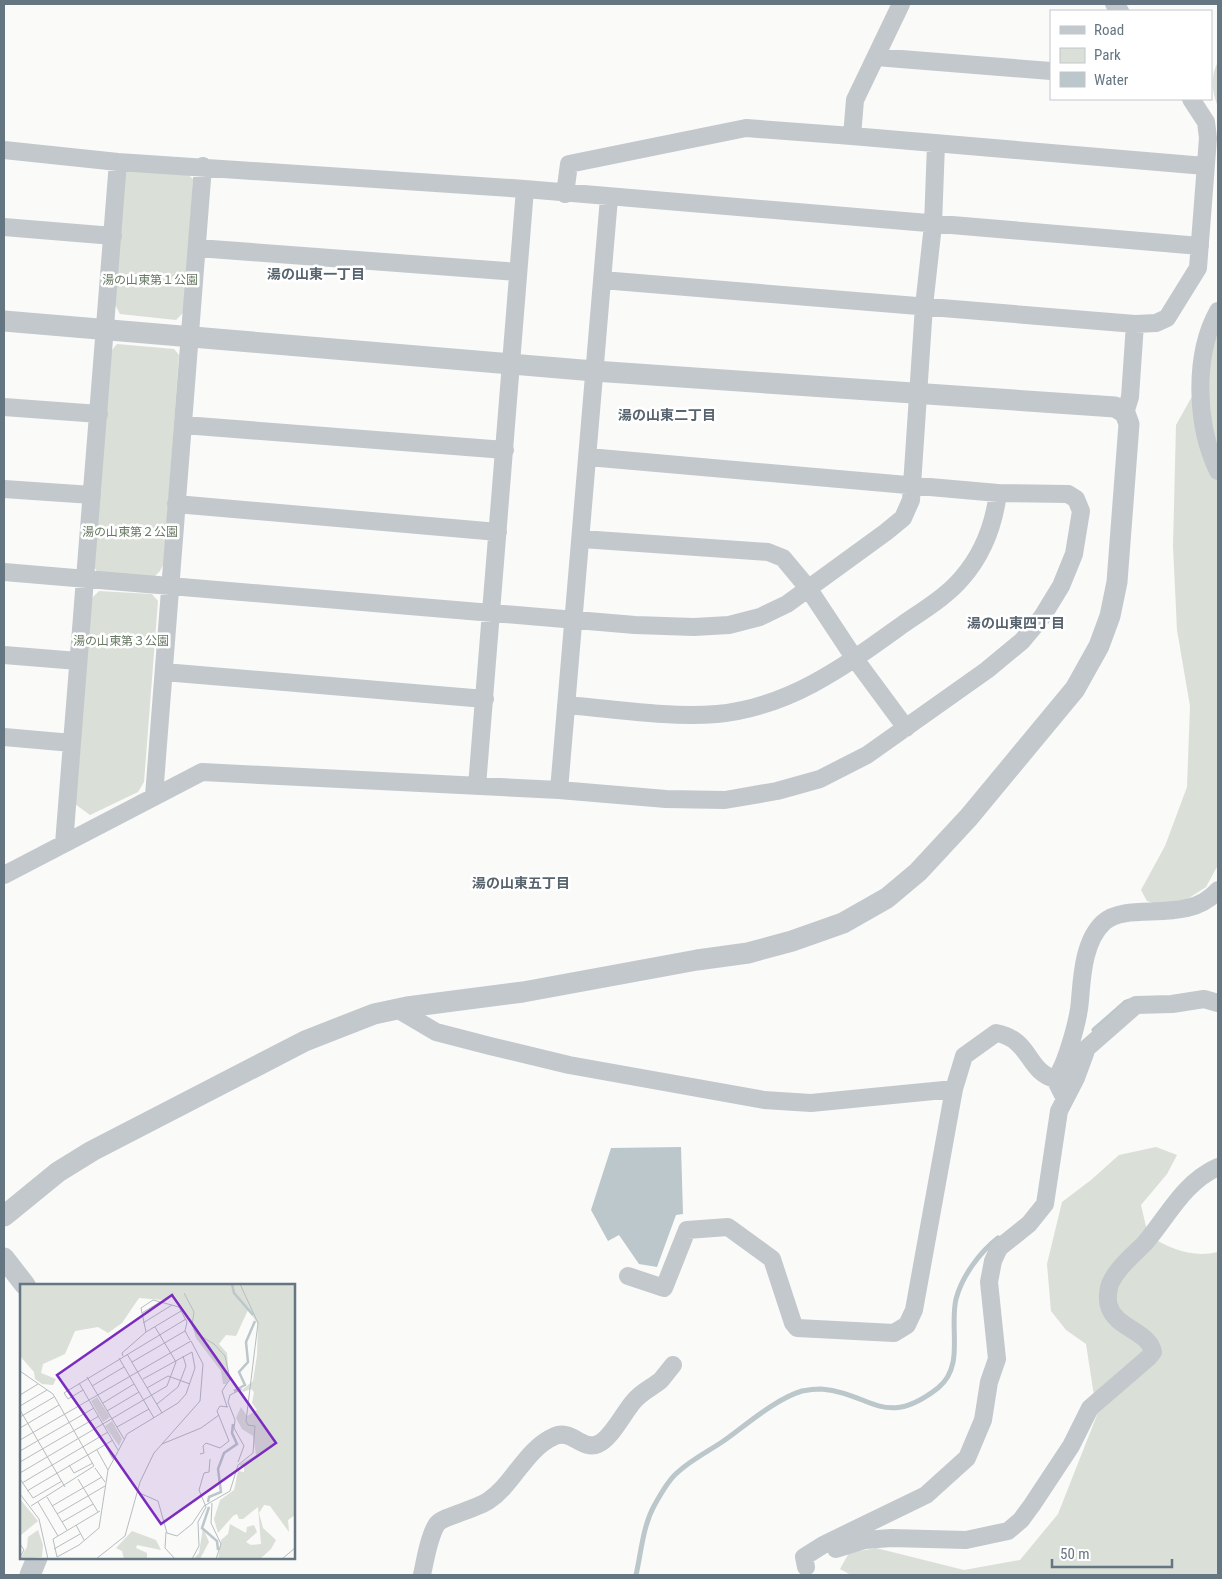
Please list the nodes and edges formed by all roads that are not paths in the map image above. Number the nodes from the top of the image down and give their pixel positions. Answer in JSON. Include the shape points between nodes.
{"nodes":[{"id":1,"x":901,"y":4,"type":"edge"},
{"id":2,"x":876,"y":57,"type":"junction"},
{"id":3,"x":1050,"y":71,"type":"edge"},
{"id":4,"x":1192,"y":100,"type":"edge"},
{"id":5,"x":852,"y":136,"type":"junction"},
{"id":6,"x":936,"y":144,"type":"junction"},
{"id":7,"x":4,"y":150,"type":"edge"},
{"id":8,"x":118,"y":162,"type":"junction"},
{"id":9,"x":203,"y":166,"type":"junction"},
{"id":10,"x":1205,"y":166,"type":"junction"},
{"id":11,"x":525,"y":189,"type":"junction"},
{"id":12,"x":565,"y":194,"type":"junction"},
{"id":13,"x":609,"y":198,"type":"junction"},
{"id":14,"x":933,"y":225,"type":"junction"},
{"id":15,"x":4,"y":227,"type":"edge"},
{"id":16,"x":113,"y":236,"type":"junction"},
{"id":17,"x":1200,"y":246,"type":"junction"},
{"id":18,"x":198,"y":248,"type":"junction"},
{"id":19,"x":518,"y":272,"type":"junction"},
{"id":20,"x":602,"y":280,"type":"junction"},
{"id":21,"x":924,"y":306,"type":"junction"},
{"id":22,"x":1218,"y":311,"type":"edge"},
{"id":23,"x":4,"y":321,"type":"edge"},
{"id":24,"x":1135,"y":324,"type":"junction"},
{"id":25,"x":105,"y":330,"type":"junction"},
{"id":26,"x":190,"y":336,"type":"junction"},
{"id":27,"x":512,"y":363,"type":"junction"},
{"id":28,"x":594,"y":371,"type":"junction"},
{"id":29,"x":920,"y":395,"type":"junction"},
{"id":30,"x":4,"y":408,"type":"edge"},
{"id":31,"x":1125,"y":413,"type":"junction"},
{"id":32,"x":99,"y":414,"type":"junction"},
{"id":33,"x":184,"y":425,"type":"junction"},
{"id":34,"x":506,"y":450,"type":"junction"},
{"id":35,"x":588,"y":457,"type":"junction"},
{"id":36,"x":1218,"y":470,"type":"edge"},
{"id":37,"x":913,"y":484,"type":"junction"},
{"id":38,"x":4,"y":490,"type":"edge"},
{"id":39,"x":998,"y":493,"type":"junction"},
{"id":40,"x":92,"y":495,"type":"junction"},
{"id":41,"x":176,"y":504,"type":"junction"},
{"id":42,"x":498,"y":532,"type":"junction"},
{"id":43,"x":582,"y":538,"type":"junction"},
{"id":44,"x":4,"y":572,"type":"edge"},
{"id":45,"x":86,"y":578,"type":"junction"},
{"id":46,"x":170,"y":588,"type":"junction"},
{"id":47,"x":808,"y":588,"type":"junction"},
{"id":48,"x":493,"y":614,"type":"junction"},
{"id":49,"x":572,"y":620,"type":"junction"},
{"id":50,"x":4,"y":655,"type":"edge"},
{"id":51,"x":855,"y":659,"type":"junction"},
{"id":52,"x":78,"y":661,"type":"junction"},
{"id":53,"x":164,"y":672,"type":"junction"},
{"id":54,"x":484,"y":699,"type":"junction"},
{"id":55,"x":566,"y":705,"type":"junction"},
{"id":56,"x":906,"y":728,"type":"junction"},
{"id":57,"x":4,"y":737,"type":"edge"},
{"id":58,"x":72,"y":743,"type":"junction"},
{"id":59,"x":478,"y":786,"type":"junction"},
{"id":60,"x":559,"y":790,"type":"junction"},
{"id":61,"x":154,"y":796,"type":"junction"},
{"id":62,"x":64,"y":844,"type":"junction"},
{"id":63,"x":4,"y":874,"type":"edge"},
{"id":64,"x":1218,"y":890,"type":"edge"},
{"id":65,"x":1218,"y":1003,"type":"edge"},
{"id":66,"x":397,"y":1009,"type":"junction"},
{"id":67,"x":1055,"y":1079,"type":"junction"},
{"id":68,"x":954,"y":1089,"type":"junction"},
{"id":69,"x":1064,"y":1099,"type":"junction"},
{"id":70,"x":1218,"y":1167,"type":"edge"},
{"id":71,"x":4,"y":1216,"type":"edge"},
{"id":72,"x":4,"y":1258,"type":"edge"},
{"id":73,"x":628,"y":1276,"type":"dead end"},
{"id":74,"x":24,"y":1284,"type":"edge"},
{"id":75,"x":673,"y":1365,"type":"dead end"},
{"id":76,"x":37,"y":1559,"type":"edge"},
{"id":77,"x":802,"y":1571,"type":"edge"},
{"id":78,"x":30,"y":1575,"type":"edge"},
{"id":79,"x":422,"y":1575,"type":"edge"}],
"edges":[{"from":1,"to":2,"type":"street"},
{"from":2,"to":3,"type":"street"},
{"from":2,"to":5,"type":"street","via":[[855,100]]},
{"from":4,"to":10,"type":"street","via":[[1206,122]]},
{"from":5,"to":6,"type":"street"},
{"from":5,"to":12,"type":"street","via":[[746,128],[569,164]]},
{"from":6,"to":10,"type":"street"},
{"from":6,"to":14,"type":"street"},
{"from":7,"to":8,"type":"street"},
{"from":8,"to":9,"type":"street"},
{"from":8,"to":16,"type":"street"},
{"from":9,"to":11,"type":"street"},
{"from":9,"to":18,"type":"street"},
{"from":10,"to":17,"type":"street"},
{"from":11,"to":12,"type":"street"},
{"from":11,"to":19,"type":"street"},
{"from":12,"to":13,"type":"street"},
{"from":13,"to":14,"type":"street"},
{"from":13,"to":20,"type":"street"},
{"from":14,"to":17,"type":"street"},
{"from":14,"to":21,"type":"street"},
{"from":15,"to":16,"type":"street"},
{"from":16,"to":25,"type":"street"},
{"from":17,"to":24,"type":"street","via":[[1198,268],[1167,318],[1156,323]]},
{"from":18,"to":19,"type":"street"},
{"from":18,"to":26,"type":"street"},
{"from":19,"to":27,"type":"street"},
{"from":20,"to":21,"type":"street"},
{"from":20,"to":28,"type":"street"},
{"from":21,"to":24,"type":"street"},
{"from":21,"to":29,"type":"street"},
{"from":22,"to":36,"type":"street","via":[[1204,358],[1200,389],[1209,451]]},
{"from":23,"to":25,"type":"street"},
{"from":24,"to":31,"type":"street","via":[[1130,397]]},
{"from":25,"to":26,"type":"street"},
{"from":25,"to":32,"type":"street"},
{"from":26,"to":27,"type":"street"},
{"from":26,"to":33,"type":"street"},
{"from":27,"to":28,"type":"street"},
{"from":27,"to":34,"type":"street"},
{"from":28,"to":29,"type":"street"},
{"from":28,"to":35,"type":"street"},
{"from":29,"to":31,"type":"street","via":[[1115,407]]},
{"from":29,"to":37,"type":"street"},
{"from":30,"to":32,"type":"street"},
{"from":31,"to":66,"type":"street","via":[[1129,424],[1120,551],[1110,616],[1099,646],[1076,689],[969,817],[918,872],[887,898],[843,923],[748,953],[524,992],[460,998]]},
{"from":32,"to":40,"type":"street"},
{"from":33,"to":34,"type":"street"},
{"from":33,"to":41,"type":"street"},
{"from":34,"to":42,"type":"street"},
{"from":35,"to":37,"type":"street"},
{"from":35,"to":43,"type":"street"},
{"from":37,"to":39,"type":"street"},
{"from":37,"to":47,"type":"street","via":[[911,500],[903,518]]},
{"from":38,"to":40,"type":"street"},
{"from":39,"to":51,"type":"street","via":[[989,534],[962,579]]},
{"from":39,"to":56,"type":"street","via":[[1068,494],[1076,499],[1081,511],[1074,554],[1061,586],[1042,618],[1022,641],[988,670]]},
{"from":40,"to":45,"type":"street"},
{"from":41,"to":42,"type":"street"},
{"from":41,"to":46,"type":"street"},
{"from":42,"to":48,"type":"street"},
{"from":43,"to":47,"type":"street","via":[[768,552],[783,558]]},
{"from":43,"to":49,"type":"street"},
{"from":44,"to":45,"type":"street"},
{"from":45,"to":46,"type":"street"},
{"from":45,"to":52,"type":"street"},
{"from":46,"to":48,"type":"street"},
{"from":46,"to":53,"type":"street"},
{"from":47,"to":49,"type":"street","via":[[760,618],[729,625],[694,627]]},
{"from":47,"to":51,"type":"street"},
{"from":48,"to":49,"type":"street"},
{"from":48,"to":54,"type":"street"},
{"from":49,"to":55,"type":"street"},
{"from":50,"to":52,"type":"street"},
{"from":51,"to":55,"type":"street","via":[[804,690],[778,701],[717,714]]},
{"from":51,"to":56,"type":"street"},
{"from":52,"to":58,"type":"street"},
{"from":53,"to":54,"type":"street"},
{"from":53,"to":61,"type":"street"},
{"from":54,"to":59,"type":"street"},
{"from":55,"to":60,"type":"street"},
{"from":56,"to":60,"type":"street","via":[[868,755],[820,779],[777,791],[725,800],[666,799]]},
{"from":57,"to":58,"type":"street"},
{"from":58,"to":62,"type":"street"},
{"from":59,"to":60,"type":"street"},
{"from":59,"to":61,"type":"street","via":[[202,772]]},
{"from":61,"to":62,"type":"street"},
{"from":62,"to":63,"type":"street"},
{"from":64,"to":67,"type":"street","via":[[1200,905],[1182,910],[1116,916],[1100,927],[1089,947],[1065,1064]]},
{"from":65,"to":69,"type":"street","via":[[1204,999],[1136,1005],[1087,1048]]},
{"from":66,"to":68,"type":"street","via":[[436,1032],[490,1046],[578,1067],[764,1100],[811,1103]]},
{"from":66,"to":71,"type":"street","via":[[374,1014],[305,1040],[131,1131],[58,1172]]},
{"from":67,"to":68,"type":"street","via":[[1038,1069],[1022,1046],[1009,1035],[996,1033],[964,1056]]},
{"from":67,"to":69,"type":"street"},
{"from":68,"to":73,"type":"street","via":[[914,1310],[900,1330],[894,1333],[797,1328],[772,1260],[728,1226],[688,1230],[664,1288]]},
{"from":69,"to":77,"type":"street","via":[[1058,1111],[1045,1204],[1029,1224],[999,1248],[993,1261],[990,1282],[997,1359],[989,1382],[984,1420],[967,1458],[926,1495],[823,1545],[804,1558]]},
{"from":70,"to":77,"type":"street","via":[[1206,1172],[1185,1192],[1110,1284],[1109,1308],[1152,1345],[1152,1352],[1090,1408],[1071,1446],[1021,1520],[1008,1530],[966,1540],[891,1538],[844,1545]]},
{"from":72,"to":74,"type":"street"},
{"from":75,"to":79,"type":"street","via":[[635,1399],[598,1444],[590,1446],[569,1436],[558,1435],[546,1441],[512,1474],[505,1488],[487,1502],[444,1518],[437,1525]]},
{"from":76,"to":78,"type":"street"}]}
